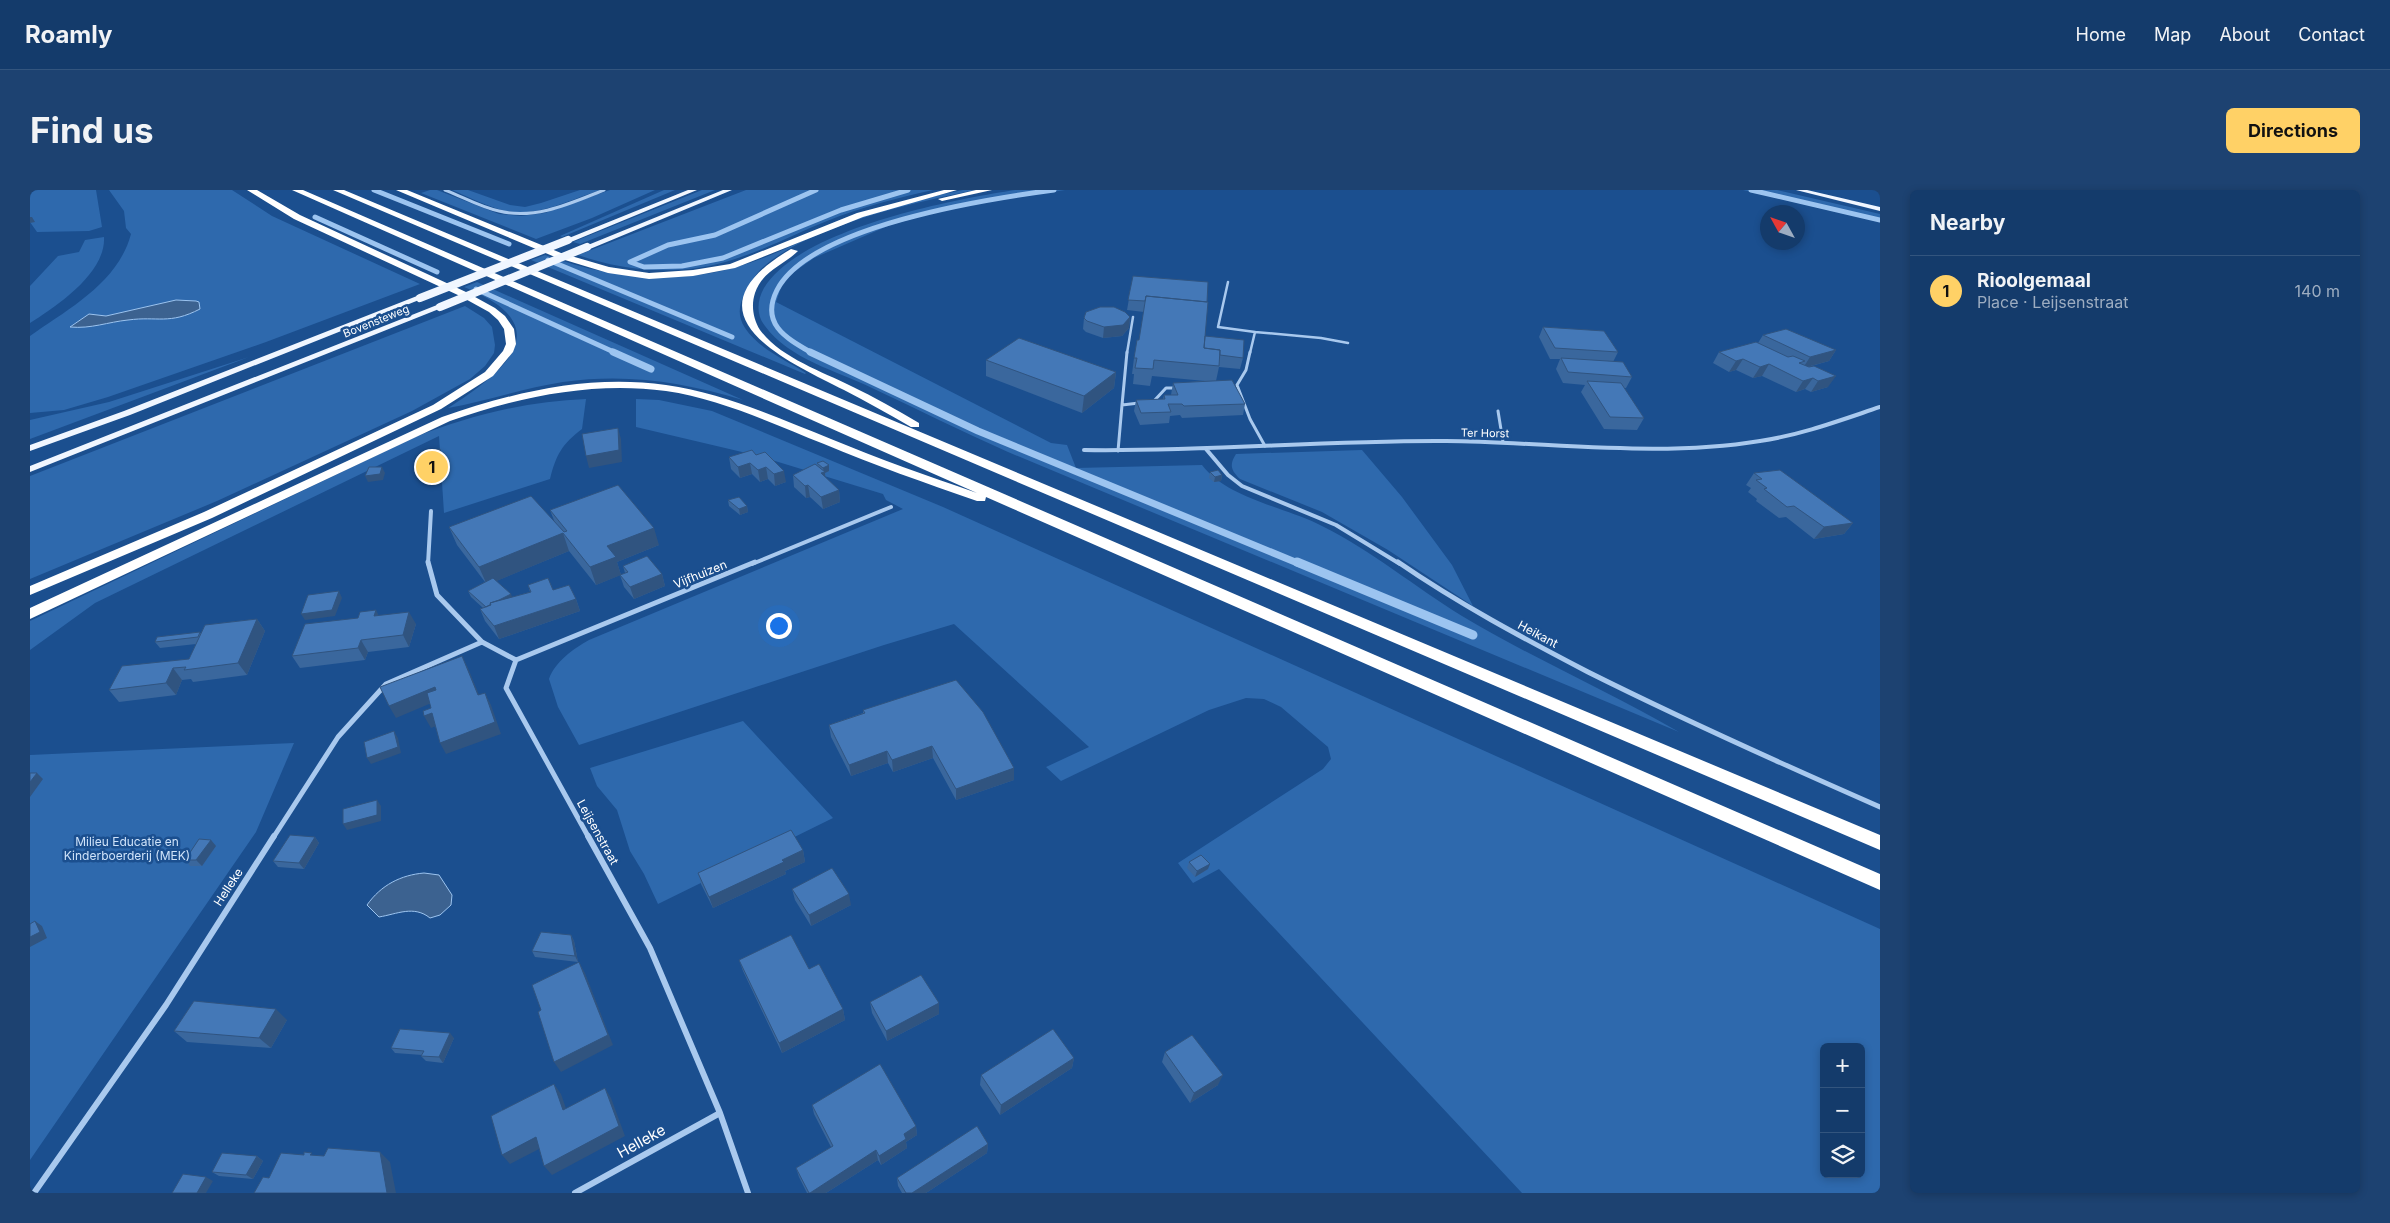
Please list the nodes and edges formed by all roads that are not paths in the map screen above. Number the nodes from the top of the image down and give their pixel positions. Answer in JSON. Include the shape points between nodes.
{"nodes":[{"id":1,"x":251,"y":190,"type":"edge"},
{"id":2,"x":296,"y":190,"type":"edge"},
{"id":3,"x":337,"y":190,"type":"edge"},
{"id":4,"x":400,"y":190,"type":"edge"},
{"id":5,"x":445,"y":190,"type":"edge"},
{"id":6,"x":604,"y":190,"type":"edge"},
{"id":7,"x":694,"y":190,"type":"edge"},
{"id":8,"x":729,"y":190,"type":"edge"},
{"id":9,"x":953,"y":190,"type":"edge"},
{"id":10,"x":988,"y":190,"type":"edge"},
{"id":11,"x":1800,"y":190,"type":"edge"},
{"id":12,"x":1880,"y":209,"type":"edge"},
{"id":13,"x":1228,"y":282,"type":"dead end"},
{"id":14,"x":1133,"y":317,"type":"dead end"},
{"id":15,"x":1255,"y":332,"type":"junction"},
{"id":16,"x":1348,"y":343,"type":"dead end"},
{"id":17,"x":1229,"y":387,"type":"edge"},
{"id":18,"x":1238,"y":387,"type":"junction"},
{"id":19,"x":1184,"y":388,"type":"edge"},
{"id":20,"x":1122,"y":405,"type":"junction"},
{"id":21,"x":1880,"y":407,"type":"edge"},
{"id":22,"x":1498,"y":411,"type":"dead end"},
{"id":23,"x":1503,"y":442,"type":"junction"},
{"id":24,"x":1265,"y":446,"type":"junction"},
{"id":25,"x":30,"y":448,"type":"edge"},
{"id":26,"x":1206,"y":448,"type":"junction"},
{"id":27,"x":1084,"y":450,"type":"dead end"},
{"id":28,"x":1118,"y":451,"type":"junction"},
{"id":29,"x":971,"y":457,"type":"junction"},
{"id":30,"x":30,"y":469,"type":"edge"},
{"id":31,"x":891,"y":507,"type":"dead end"},
{"id":32,"x":431,"y":511,"type":"dead end"},
{"id":33,"x":1068,"y":527,"type":"junction"},
{"id":34,"x":30,"y":591,"type":"edge"},
{"id":35,"x":30,"y":614,"type":"edge"},
{"id":36,"x":482,"y":642,"type":"junction"},
{"id":37,"x":516,"y":660,"type":"junction"},
{"id":38,"x":1880,"y":806,"type":"edge"},
{"id":39,"x":1880,"y":843,"type":"edge"},
{"id":40,"x":1880,"y":882,"type":"edge"},
{"id":41,"x":720,"y":1113,"type":"junction"},
{"id":42,"x":34,"y":1193,"type":"edge"},
{"id":43,"x":575,"y":1193,"type":"edge"},
{"id":44,"x":748,"y":1193,"type":"edge"}],
"edges":[{"from":1,"to":34,"type":"highway","via":[[298,217],[492,310],[509,329],[511,344],[508,352],[489,374],[437,407],[208,515]]},
{"from":2,"to":33,"type":"highway"},
{"from":3,"to":29,"type":"highway"},
{"from":4,"to":9,"type":"highway","via":[[558,255],[608,270],[649,276],[694,273],[745,262],[851,218]]},
{"from":5,"to":6,"type":"street","via":[[500,212],[522,214],[550,209]]},
{"from":7,"to":25,"type":"main road","name":"Bovensteweg","bridge":true,"via":[[127,413]]},
{"from":8,"to":30,"type":"main road","name":"Bovensteweg","bridge":true},
{"from":10,"to":29,"type":"highway","via":[[890,212],[803,246],[777,260],[756,280],[748,293],[746,310],[752,326],[768,344]]},
{"from":11,"to":12,"type":"main road"},
{"from":13,"to":15,"type":"lane","via":[[1218,327]]},
{"from":14,"to":20,"type":"lane"},
{"from":15,"to":16,"type":"lane"},
{"from":15,"to":18,"type":"lane","via":[[1246,370]]},
{"from":17,"to":18,"type":"lane"},
{"from":18,"to":24,"type":"lane"},
{"from":19,"to":20,"type":"lane","via":[[1166,388],[1153,402]]},
{"from":20,"to":28,"type":"lane"},
{"from":21,"to":23,"type":"street","name":"Ter Horst","via":[[1761,441],[1707,447],[1598,447]]},
{"from":22,"to":23,"type":"lane"},
{"from":23,"to":24,"type":"street","name":"Ter Horst"},
{"from":24,"to":26,"type":"street","name":"Ter Horst"},
{"from":26,"to":28,"type":"street","name":"Ter Horst"},
{"from":26,"to":38,"type":"street","name":"Heikant","via":[[1228,475],[1247,489],[1309,512],[1352,533],[1425,582],[1542,647],[1754,753]]},
{"from":27,"to":28,"type":"street","name":"Ter Horst"},
{"from":29,"to":39,"type":"highway"},
{"from":31,"to":37,"type":"street","name":"Vijfhuizen"},
{"from":32,"to":36,"type":"street","via":[[427,559],[437,596]]},
{"from":33,"to":35,"type":"highway","via":[[914,476],[710,398],[666,388],[588,386],[532,394],[446,419]]},
{"from":33,"to":40,"type":"highway"},
{"from":36,"to":37,"type":"street"},
{"from":36,"to":42,"type":"street","name":"Helleke","via":[[386,684],[338,737],[166,1004]]},
{"from":37,"to":41,"type":"street","name":"Leijsenstraat","via":[[506,688],[650,948]]},
{"from":41,"to":43,"type":"street","name":"Helleke"},
{"from":41,"to":44,"type":"street","name":"Leijsenstraat"}]}
